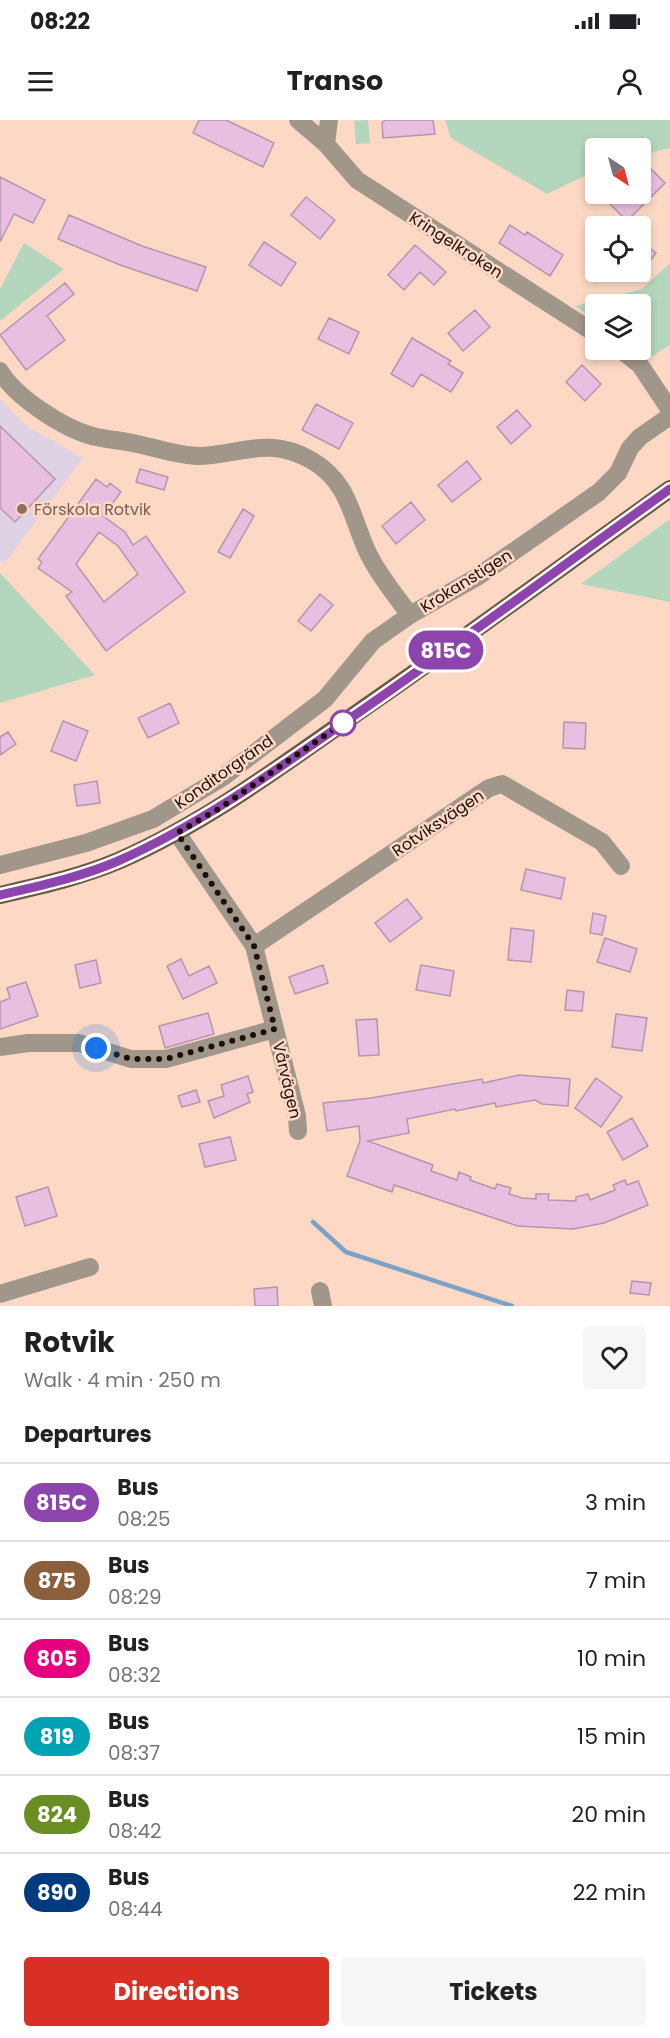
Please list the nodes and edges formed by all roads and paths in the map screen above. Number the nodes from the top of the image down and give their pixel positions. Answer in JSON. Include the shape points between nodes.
{"nodes":[{"id":1,"x":298,"y":120,"type":"edge"},
{"id":2,"x":329,"y":120,"type":"edge"},
{"id":3,"x":326,"y":144,"type":"junction"},
{"id":4,"x":585,"y":327,"type":"edge"},
{"id":5,"x":634,"y":360,"type":"edge"},
{"id":6,"x":0,"y":371,"type":"edge"},
{"id":7,"x":670,"y":410,"type":"edge"},
{"id":8,"x":670,"y":416,"type":"edge"},
{"id":9,"x":670,"y":489,"type":"edge"},
{"id":10,"x":410,"y":615,"type":"junction"},
{"id":11,"x":177,"y":833,"type":"junction"},
{"id":12,"x":0,"y":866,"type":"edge"},
{"id":13,"x":621,"y":866,"type":"dead end"},
{"id":14,"x":0,"y":895,"type":"edge"},
{"id":15,"x":254,"y":946,"type":"junction"},
{"id":16,"x":275,"y":1029,"type":"junction"},
{"id":17,"x":0,"y":1047,"type":"edge"},
{"id":18,"x":298,"y":1131,"type":"dead end"},
{"id":19,"x":90,"y":1267,"type":"dead end"},
{"id":20,"x":0,"y":1294,"type":"edge"}],
"edges":[{"from":1,"to":3,"type":"street","name":"Kringelkroken"},
{"from":2,"to":3,"type":"street"},
{"from":3,"to":4,"type":"street","name":"Kringelkroken","via":[[357,180]]},
{"from":5,"to":7,"type":"street"},
{"from":6,"to":10,"type":"street","name":"Krokanstigen","via":[[48,415],[92,436],[198,456],[265,446],[287,449],[312,460],[340,487],[352,506],[368,553]]},
{"from":8,"to":10,"type":"street","name":"Krokanstigen","via":[[640,437],[618,473],[599,492],[477,577]]},
{"from":9,"to":11,"type":"main road","via":[[394,687],[220,808]]},
{"from":10,"to":12,"type":"street","name":"Konditorgränd","via":[[374,641],[325,699],[223,777],[153,819],[86,843]]},
{"from":11,"to":14,"type":"main road","via":[[116,862]]},
{"from":11,"to":15,"type":"street","name":"Vårvägen"},
{"from":13,"to":15,"type":"street","name":"Rotviksvägen","via":[[602,842],[502,784],[489,788]]},
{"from":15,"to":16,"type":"street","name":"Vårvägen"},
{"from":16,"to":17,"type":"street","name":"Vårvägen","via":[[166,1059],[131,1059],[79,1043]]},
{"from":16,"to":18,"type":"street","name":"Vårvägen"},
{"from":19,"to":20,"type":"street"}]}
